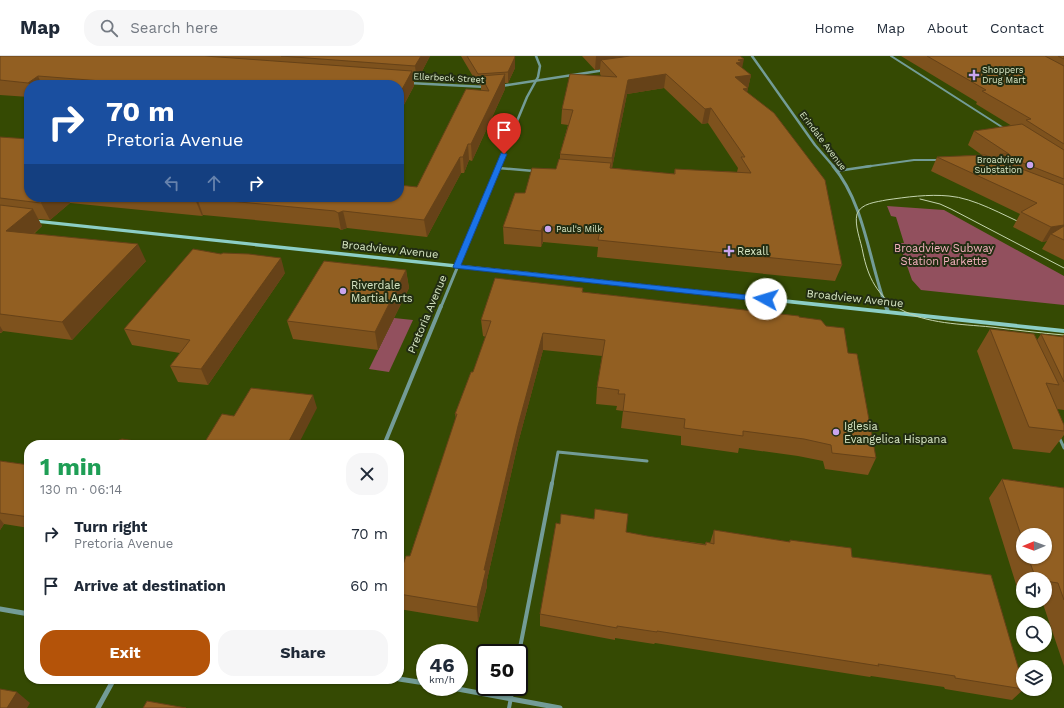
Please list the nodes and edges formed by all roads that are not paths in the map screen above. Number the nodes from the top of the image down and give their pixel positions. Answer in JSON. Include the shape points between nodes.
{"nodes":[{"id":1,"x":536,"y":56,"type":"edge"},
{"id":2,"x":752,"y":56,"type":"edge"},
{"id":3,"x":891,"y":56,"type":"edge"},
{"id":4,"x":611,"y":69,"type":"edge"},
{"id":5,"x":536,"y":80,"type":"junction"},
{"id":6,"x":407,"y":83,"type":"edge"},
{"id":7,"x":489,"y":87,"type":"edge"},
{"id":8,"x":497,"y":87,"type":"edge"},
{"id":9,"x":1011,"y":132,"type":"edge"},
{"id":10,"x":940,"y":160,"type":"edge"},
{"id":11,"x":498,"y":168,"type":"junction"},
{"id":12,"x":536,"y":171,"type":"edge"},
{"id":13,"x":837,"y":171,"type":"junction"},
{"id":14,"x":24,"y":221,"type":"edge"},
{"id":15,"x":457,"y":267,"type":"junction"},
{"id":16,"x":888,"y":312,"type":"junction"},
{"id":17,"x":1064,"y":331,"type":"edge"},
{"id":18,"x":1058,"y":434,"type":"edge"},
{"id":19,"x":386,"y":440,"type":"edge"},
{"id":20,"x":1064,"y":448,"type":"edge"},
{"id":21,"x":647,"y":461,"type":"dead end"},
{"id":22,"x":0,"y":609,"type":"edge"},
{"id":23,"x":24,"y":613,"type":"edge"},
{"id":24,"x":521,"y":644,"type":"edge"},
{"id":25,"x":404,"y":680,"type":"edge"},
{"id":26,"x":416,"y":682,"type":"edge"},
{"id":27,"x":111,"y":684,"type":"edge"},
{"id":28,"x":468,"y":691,"type":"edge"},
{"id":29,"x":511,"y":698,"type":"junction"},
{"id":30,"x":98,"y":708,"type":"edge"},
{"id":31,"x":509,"y":708,"type":"edge"},
{"id":32,"x":560,"y":708,"type":"edge"}],
"edges":[{"from":1,"to":5,"type":"street","name":"Pretoria Avenue","via":[[540,62],[541,72]]},
{"from":2,"to":13,"type":"street","name":"Erindale Avenue","via":[[815,145]]},
{"from":3,"to":9,"type":"lane"},
{"from":4,"to":5,"type":"street","name":"Ellerbeck Street"},
{"from":5,"to":8,"type":"street","name":"Ellerbeck Street"},
{"from":5,"to":11,"type":"street","name":"Pretoria Avenue"},
{"from":6,"to":7,"type":"street","name":"Ellerbeck Street"},
{"from":10,"to":13,"type":"lane","via":[[914,160]]},
{"from":11,"to":12,"type":"lane"},
{"from":11,"to":15,"type":"street","name":"Pretoria Avenue"},
{"from":13,"to":16,"type":"street","name":"Erindale Avenue","via":[[860,219]]},
{"from":14,"to":15,"type":"main road","name":"Broadview Avenue"},
{"from":15,"to":16,"type":"main road","name":"Broadview Avenue"},
{"from":15,"to":19,"type":"street","name":"Pretoria Avenue"},
{"from":16,"to":17,"type":"main road","name":"Broadview Avenue","via":[[1011,328]]},
{"from":18,"to":20,"type":"lane"},
{"from":21,"to":24,"type":"lane","via":[[558,452]]},
{"from":22,"to":23,"type":"street"},
{"from":25,"to":26,"type":"street"},
{"from":27,"to":30,"type":"street"},
{"from":28,"to":29,"type":"street"},
{"from":29,"to":31,"type":"lane"},
{"from":29,"to":32,"type":"street"}]}
